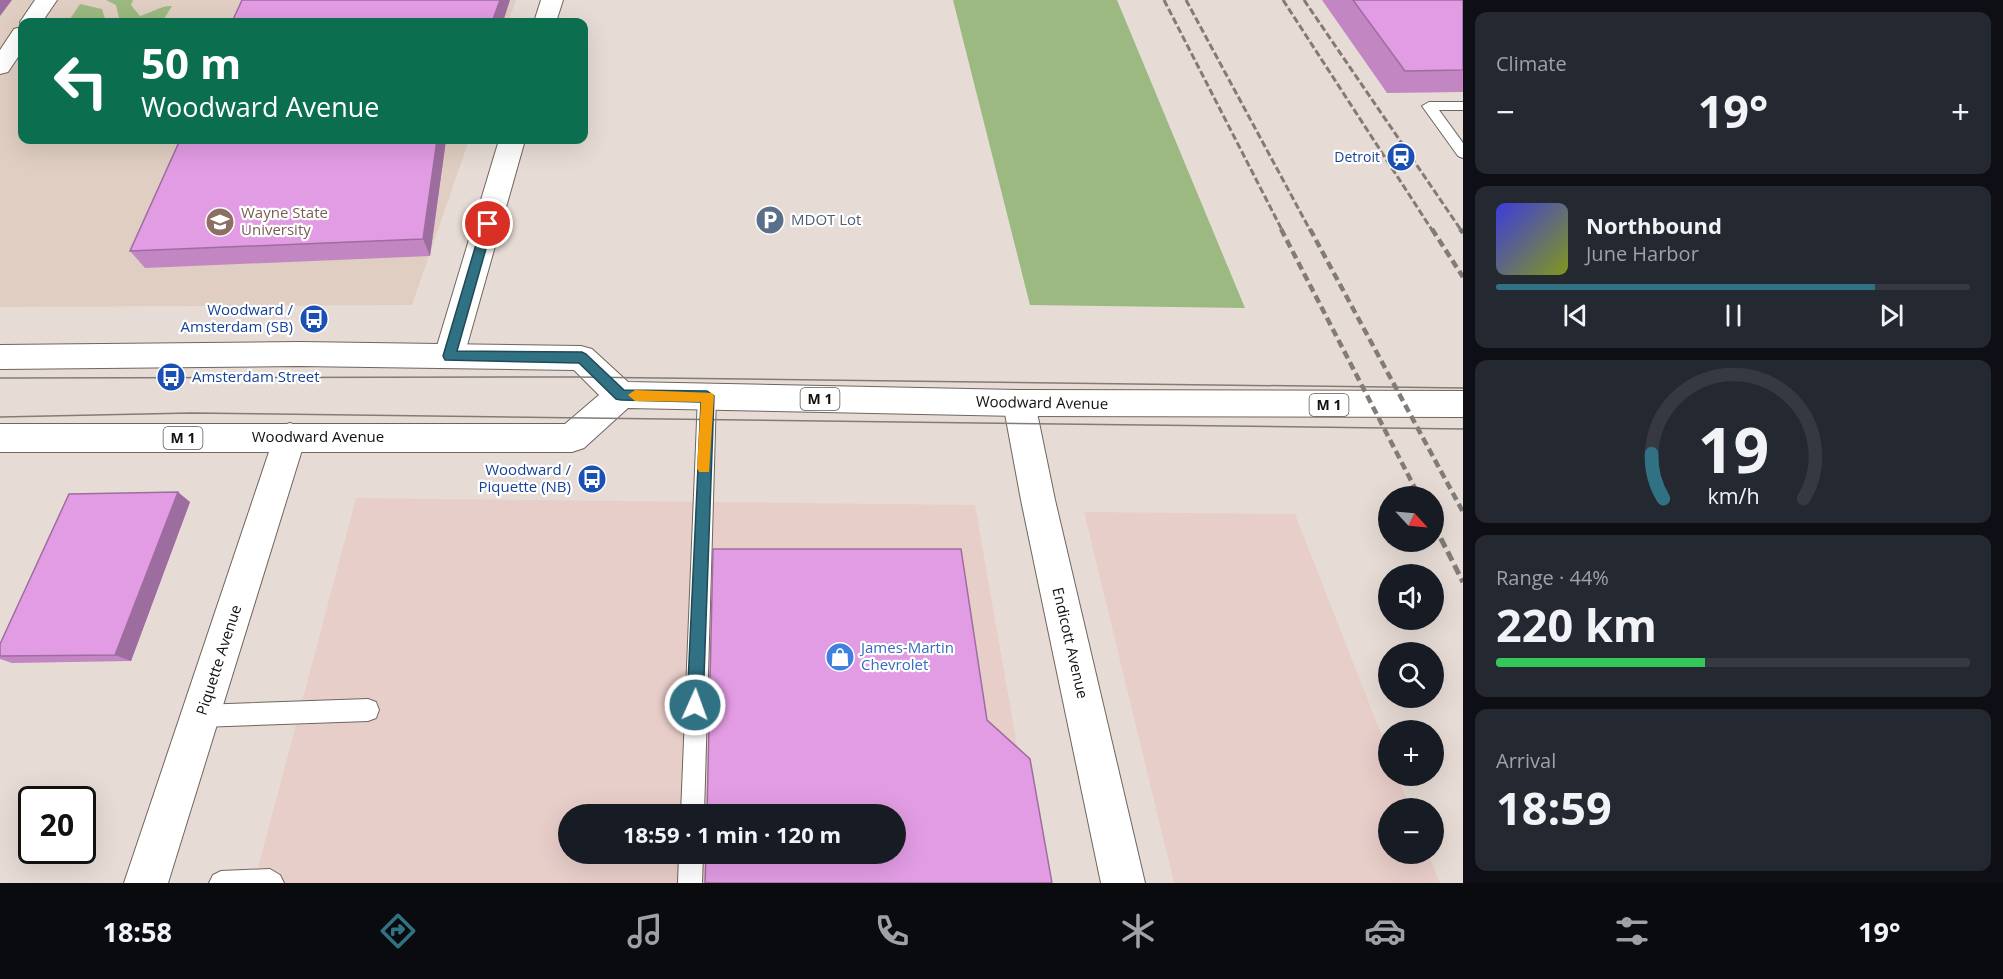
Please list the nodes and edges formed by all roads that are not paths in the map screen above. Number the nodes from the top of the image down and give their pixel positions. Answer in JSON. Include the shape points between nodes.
{"nodes":[{"id":1,"x":46,"y":0,"type":"edge"},
{"id":2,"x":552,"y":0,"type":"edge"},
{"id":3,"x":33,"y":18,"type":"edge"},
{"id":4,"x":547,"y":18,"type":"edge"},
{"id":5,"x":18,"y":40,"type":"edge"},
{"id":6,"x":0,"y":67,"type":"edge"},
{"id":7,"x":1463,"y":106,"type":"edge"},
{"id":8,"x":511,"y":144,"type":"edge"},
{"id":9,"x":1463,"y":153,"type":"edge"},
{"id":10,"x":449,"y":356,"type":"junction"},
{"id":11,"x":0,"y":357,"type":"edge"},
{"id":12,"x":621,"y":395,"type":"junction"},
{"id":13,"x":707,"y":396,"type":"junction"},
{"id":14,"x":1019,"y":403,"type":"junction"},
{"id":15,"x":1463,"y":404,"type":"edge"},
{"id":16,"x":290,"y":436,"type":"junction"},
{"id":17,"x":0,"y":438,"type":"edge"},
{"id":18,"x":368,"y":710,"type":"dead end"},
{"id":19,"x":200,"y":716,"type":"junction"},
{"id":20,"x":692,"y":804,"type":"edge"},
{"id":21,"x":691,"y":864,"type":"edge"},
{"id":22,"x":146,"y":883,"type":"edge"},
{"id":23,"x":221,"y":883,"type":"edge"},
{"id":24,"x":272,"y":883,"type":"edge"},
{"id":25,"x":690,"y":883,"type":"edge"},
{"id":26,"x":1123,"y":883,"type":"edge"}],
"edges":[{"from":1,"to":3,"type":"main road"},
{"from":2,"to":4,"type":"main road"},
{"from":5,"to":6,"type":"main road"},
{"from":7,"to":9,"type":"lane","via":[[1429,106]]},
{"from":8,"to":10,"type":"main road"},
{"from":10,"to":11,"type":"main road"},
{"from":10,"to":12,"type":"main road","via":[[582,358]]},
{"from":12,"to":13,"type":"main road","name":"Woodward Avenue","number":"M 1"},
{"from":12,"to":16,"type":"main road","name":"Woodward Avenue","number":"M 1","via":[[572,438]]},
{"from":13,"to":14,"type":"main road","name":"Woodward Avenue","number":"M 1"},
{"from":13,"to":20,"type":"lane"},
{"from":14,"to":15,"type":"main road","name":"Woodward Avenue","number":"M 1"},
{"from":14,"to":26,"type":"main road","name":"Endicott Avenue"},
{"from":16,"to":17,"type":"main road","name":"Woodward Avenue","number":"M 1"},
{"from":16,"to":19,"type":"main road","name":"Piquette Avenue"},
{"from":18,"to":19,"type":"lane"},
{"from":19,"to":22,"type":"main road","name":"Piquette Avenue"},
{"from":21,"to":25,"type":"lane"},
{"from":23,"to":24,"type":"lane"}]}
